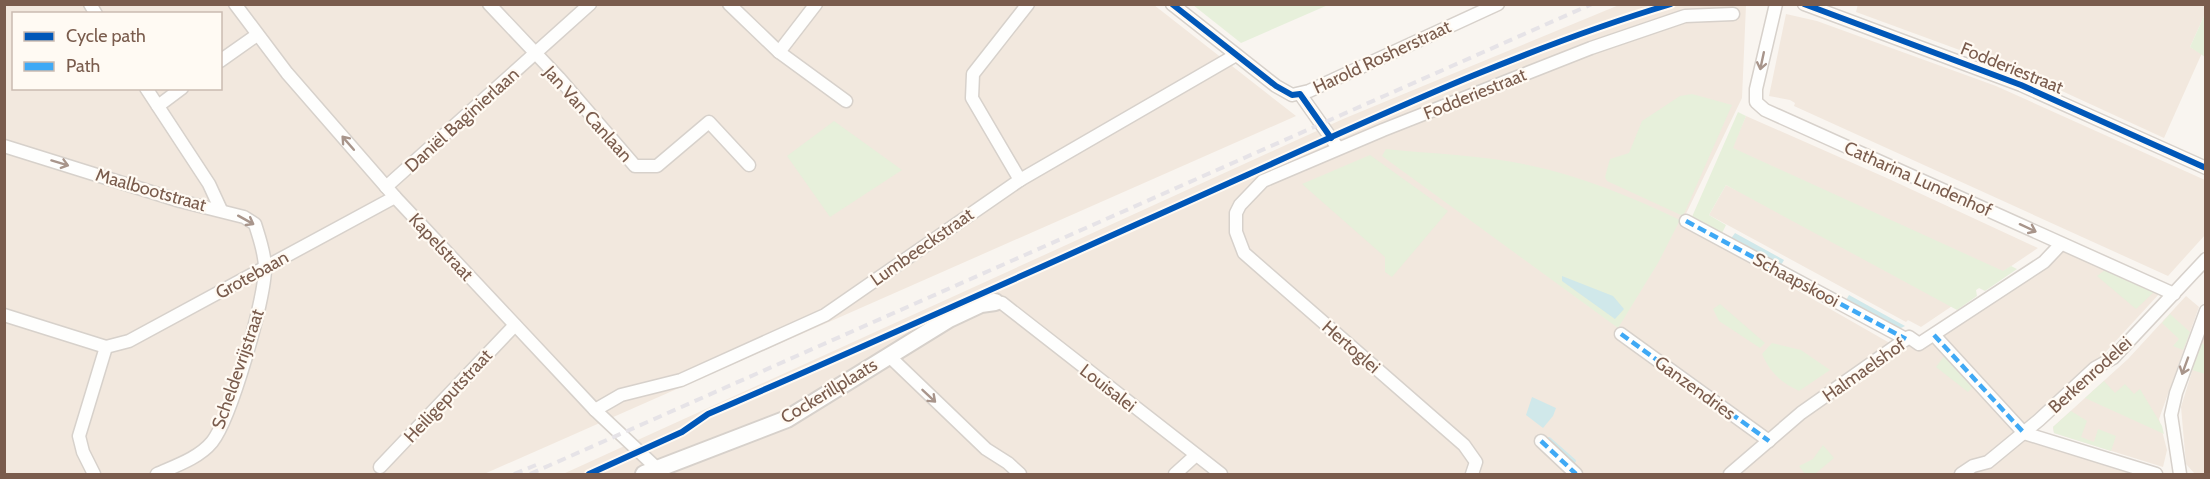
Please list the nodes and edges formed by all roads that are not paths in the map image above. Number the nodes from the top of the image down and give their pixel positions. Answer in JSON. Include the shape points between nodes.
{"nodes":[{"id":1,"x":235,"y":4,"type":"edge"},
{"id":2,"x":489,"y":4,"type":"edge"},
{"id":3,"x":590,"y":4,"type":"edge"},
{"id":4,"x":729,"y":4,"type":"edge"},
{"id":5,"x":816,"y":4,"type":"edge"},
{"id":6,"x":1028,"y":4,"type":"edge"},
{"id":7,"x":1172,"y":4,"type":"edge"},
{"id":8,"x":1497,"y":4,"type":"edge"},
{"id":9,"x":1776,"y":4,"type":"edge"},
{"id":10,"x":1804,"y":4,"type":"edge"},
{"id":11,"x":1733,"y":14,"type":"dead end"},
{"id":12,"x":257,"y":35,"type":"junction"},
{"id":13,"x":779,"y":52,"type":"junction"},
{"id":14,"x":535,"y":55,"type":"junction"},
{"id":15,"x":1236,"y":55,"type":"junction"},
{"id":16,"x":222,"y":60,"type":"edge"},
{"id":17,"x":147,"y":90,"type":"edge"},
{"id":18,"x":179,"y":90,"type":"edge"},
{"id":19,"x":1300,"y":94,"type":"junction"},
{"id":20,"x":846,"y":101,"type":"dead end"},
{"id":21,"x":158,"y":106,"type":"junction"},
{"id":22,"x":4,"y":146,"type":"edge"},
{"id":23,"x":1338,"y":148,"type":"junction"},
{"id":24,"x":749,"y":165,"type":"dead end"},
{"id":25,"x":2205,"y":168,"type":"edge"},
{"id":26,"x":1020,"y":180,"type":"junction"},
{"id":27,"x":391,"y":192,"type":"junction"},
{"id":28,"x":221,"y":210,"type":"junction"},
{"id":29,"x":1236,"y":213,"type":"joint"},
{"id":30,"x":1686,"y":221,"type":"dead end"},
{"id":31,"x":2061,"y":244,"type":"junction"},
{"id":32,"x":2203,"y":266,"type":"edge"},
{"id":33,"x":265,"y":267,"type":"junction"},
{"id":34,"x":2174,"y":294,"type":"junction"},
{"id":35,"x":995,"y":302,"type":"joint"},
{"id":36,"x":2205,"y":311,"type":"edge"},
{"id":37,"x":4,"y":315,"type":"edge"},
{"id":38,"x":515,"y":325,"type":"junction"},
{"id":39,"x":1621,"y":334,"type":"dead end"},
{"id":40,"x":1934,"y":335,"type":"junction"},
{"id":41,"x":1906,"y":339,"type":"junction"},
{"id":42,"x":106,"y":347,"type":"junction"},
{"id":43,"x":888,"y":354,"type":"junction"},
{"id":44,"x":595,"y":410,"type":"junction"},
{"id":45,"x":2024,"y":433,"type":"junction"},
{"id":46,"x":1541,"y":441,"type":"dead end"},
{"id":47,"x":1769,"y":441,"type":"junction"},
{"id":48,"x":1196,"y":455,"type":"junction"},
{"id":49,"x":380,"y":467,"type":"dead end"},
{"id":50,"x":655,"y":472,"type":"edge"},
{"id":51,"x":94,"y":474,"type":"edge"},
{"id":52,"x":157,"y":474,"type":"edge"},
{"id":53,"x":1020,"y":474,"type":"edge"},
{"id":54,"x":1175,"y":474,"type":"edge"},
{"id":55,"x":1221,"y":474,"type":"edge"},
{"id":56,"x":1472,"y":474,"type":"edge"},
{"id":57,"x":1576,"y":474,"type":"edge"},
{"id":58,"x":1730,"y":474,"type":"edge"},
{"id":59,"x":1961,"y":474,"type":"edge"},
{"id":60,"x":2157,"y":474,"type":"edge"},
{"id":61,"x":2180,"y":474,"type":"edge"}],
"edges":[{"from":1,"to":12,"type":"street","name":"Kapelstraat"},
{"from":2,"to":14,"type":"street","name":"Jan Van Canlaan"},
{"from":3,"to":14,"type":"street","name":"Daniël Baginierlaan"},
{"from":4,"to":13,"type":"street"},
{"from":5,"to":13,"type":"street"},
{"from":6,"to":26,"type":"street","via":[[973,74],[972,98]]},
{"from":7,"to":15,"type":"street"},
{"from":8,"to":19,"type":"street","name":"Harold Rosherstraat"},
{"from":9,"to":31,"type":"street","name":"Catharina Lundenhof","one_way":true,"via":[[1756,89],[1760,106]]},
{"from":10,"to":25,"type":"street","name":"Fodderiestraat","via":[[2021,85]]},
{"from":11,"to":23,"type":"street","name":"Fodderiestraat","via":[[1685,16],[1636,32]]},
{"from":12,"to":16,"type":"street"},
{"from":27,"to":12,"type":"street","name":"Kapelstraat","one_way":true},
{"from":13,"to":20,"type":"street"},
{"from":14,"to":24,"type":"street","name":"Jan Van Canlaan","via":[[635,166],[657,165],[710,122]]},
{"from":14,"to":27,"type":"street","name":"Daniël Baginierlaan"},
{"from":15,"to":19,"type":"street","via":[[1284,92]]},
{"from":15,"to":26,"type":"street","name":"Lumbeeckstraat"},
{"from":17,"to":21,"type":"street"},
{"from":18,"to":21,"type":"street"},
{"from":19,"to":23,"type":"street"},
{"from":21,"to":28,"type":"street","via":[[209,184]]},
{"from":22,"to":28,"type":"street","name":"Maalbootstraat","one_way":true},
{"from":23,"to":29,"type":"street","name":"Fodderiestraat","via":[[1263,181]]},
{"from":26,"to":44,"type":"street","name":"Lumbeeckstraat","via":[[825,315],[681,380],[621,395]]},
{"from":27,"to":33,"type":"street","name":"Grotebaan"},
{"from":27,"to":38,"type":"street","name":"Kapelstraat"},
{"from":28,"to":33,"type":"street","name":"Maalbootstraat","one_way":true,"via":[[255,224]]},
{"from":29,"to":56,"type":"street","name":"Hertoglei","via":[[1236,232],[1244,254],[1464,445],[1476,462]]},
{"from":30,"to":41,"type":"street","name":"Schaapskooi"},
{"from":31,"to":34,"type":"street","name":"Catharina Lundenhof"},
{"from":31,"to":40,"type":"street","name":"Halmaelshof","via":[[2044,262]]},
{"from":32,"to":34,"type":"street","name":"Berkenrodelei"},
{"from":33,"to":42,"type":"street","name":"Grotebaan","via":[[129,341]]},
{"from":33,"to":52,"type":"street","name":"Scheldevrijstraat","via":[[260,302],[224,422],[210,444]]},
{"from":34,"to":45,"type":"street","name":"Berkenrodelei","via":[[2113,358],[2095,368]]},
{"from":35,"to":43,"type":"street","name":"Cockerillplaats","via":[[949,319]]},
{"from":35,"to":48,"type":"street","name":"Louisalei","via":[[1002,303]]},
{"from":36,"to":61,"type":"street","one_way":true,"via":[[2170,415]]},
{"from":37,"to":42,"type":"street"},
{"from":38,"to":44,"type":"street","name":"Kapelstraat"},
{"from":38,"to":49,"type":"street","name":"Heiligeputstraat"},
{"from":39,"to":47,"type":"street","name":"Ganzendries"},
{"from":40,"to":41,"type":"street","name":"Halmaelshof","via":[[1919,344]]},
{"from":40,"to":45,"type":"street"},
{"from":41,"to":47,"type":"street","name":"Halmaelshof"},
{"from":42,"to":51,"type":"street","via":[[79,436]]},
{"from":43,"to":50,"type":"street","name":"Cockerillplaats","via":[[787,419]]},
{"from":43,"to":53,"type":"street","one_way":true,"via":[[986,449]]},
{"from":44,"to":50,"type":"street","name":"Kapelstraat"},
{"from":45,"to":59,"type":"street","name":"Berkenrodelei","via":[[1988,462]]},
{"from":45,"to":60,"type":"street"},
{"from":46,"to":57,"type":"street"},
{"from":47,"to":58,"type":"street","name":"Halmaelshof"},
{"from":48,"to":54,"type":"street"},
{"from":48,"to":55,"type":"street","name":"Louisalei"}]}
